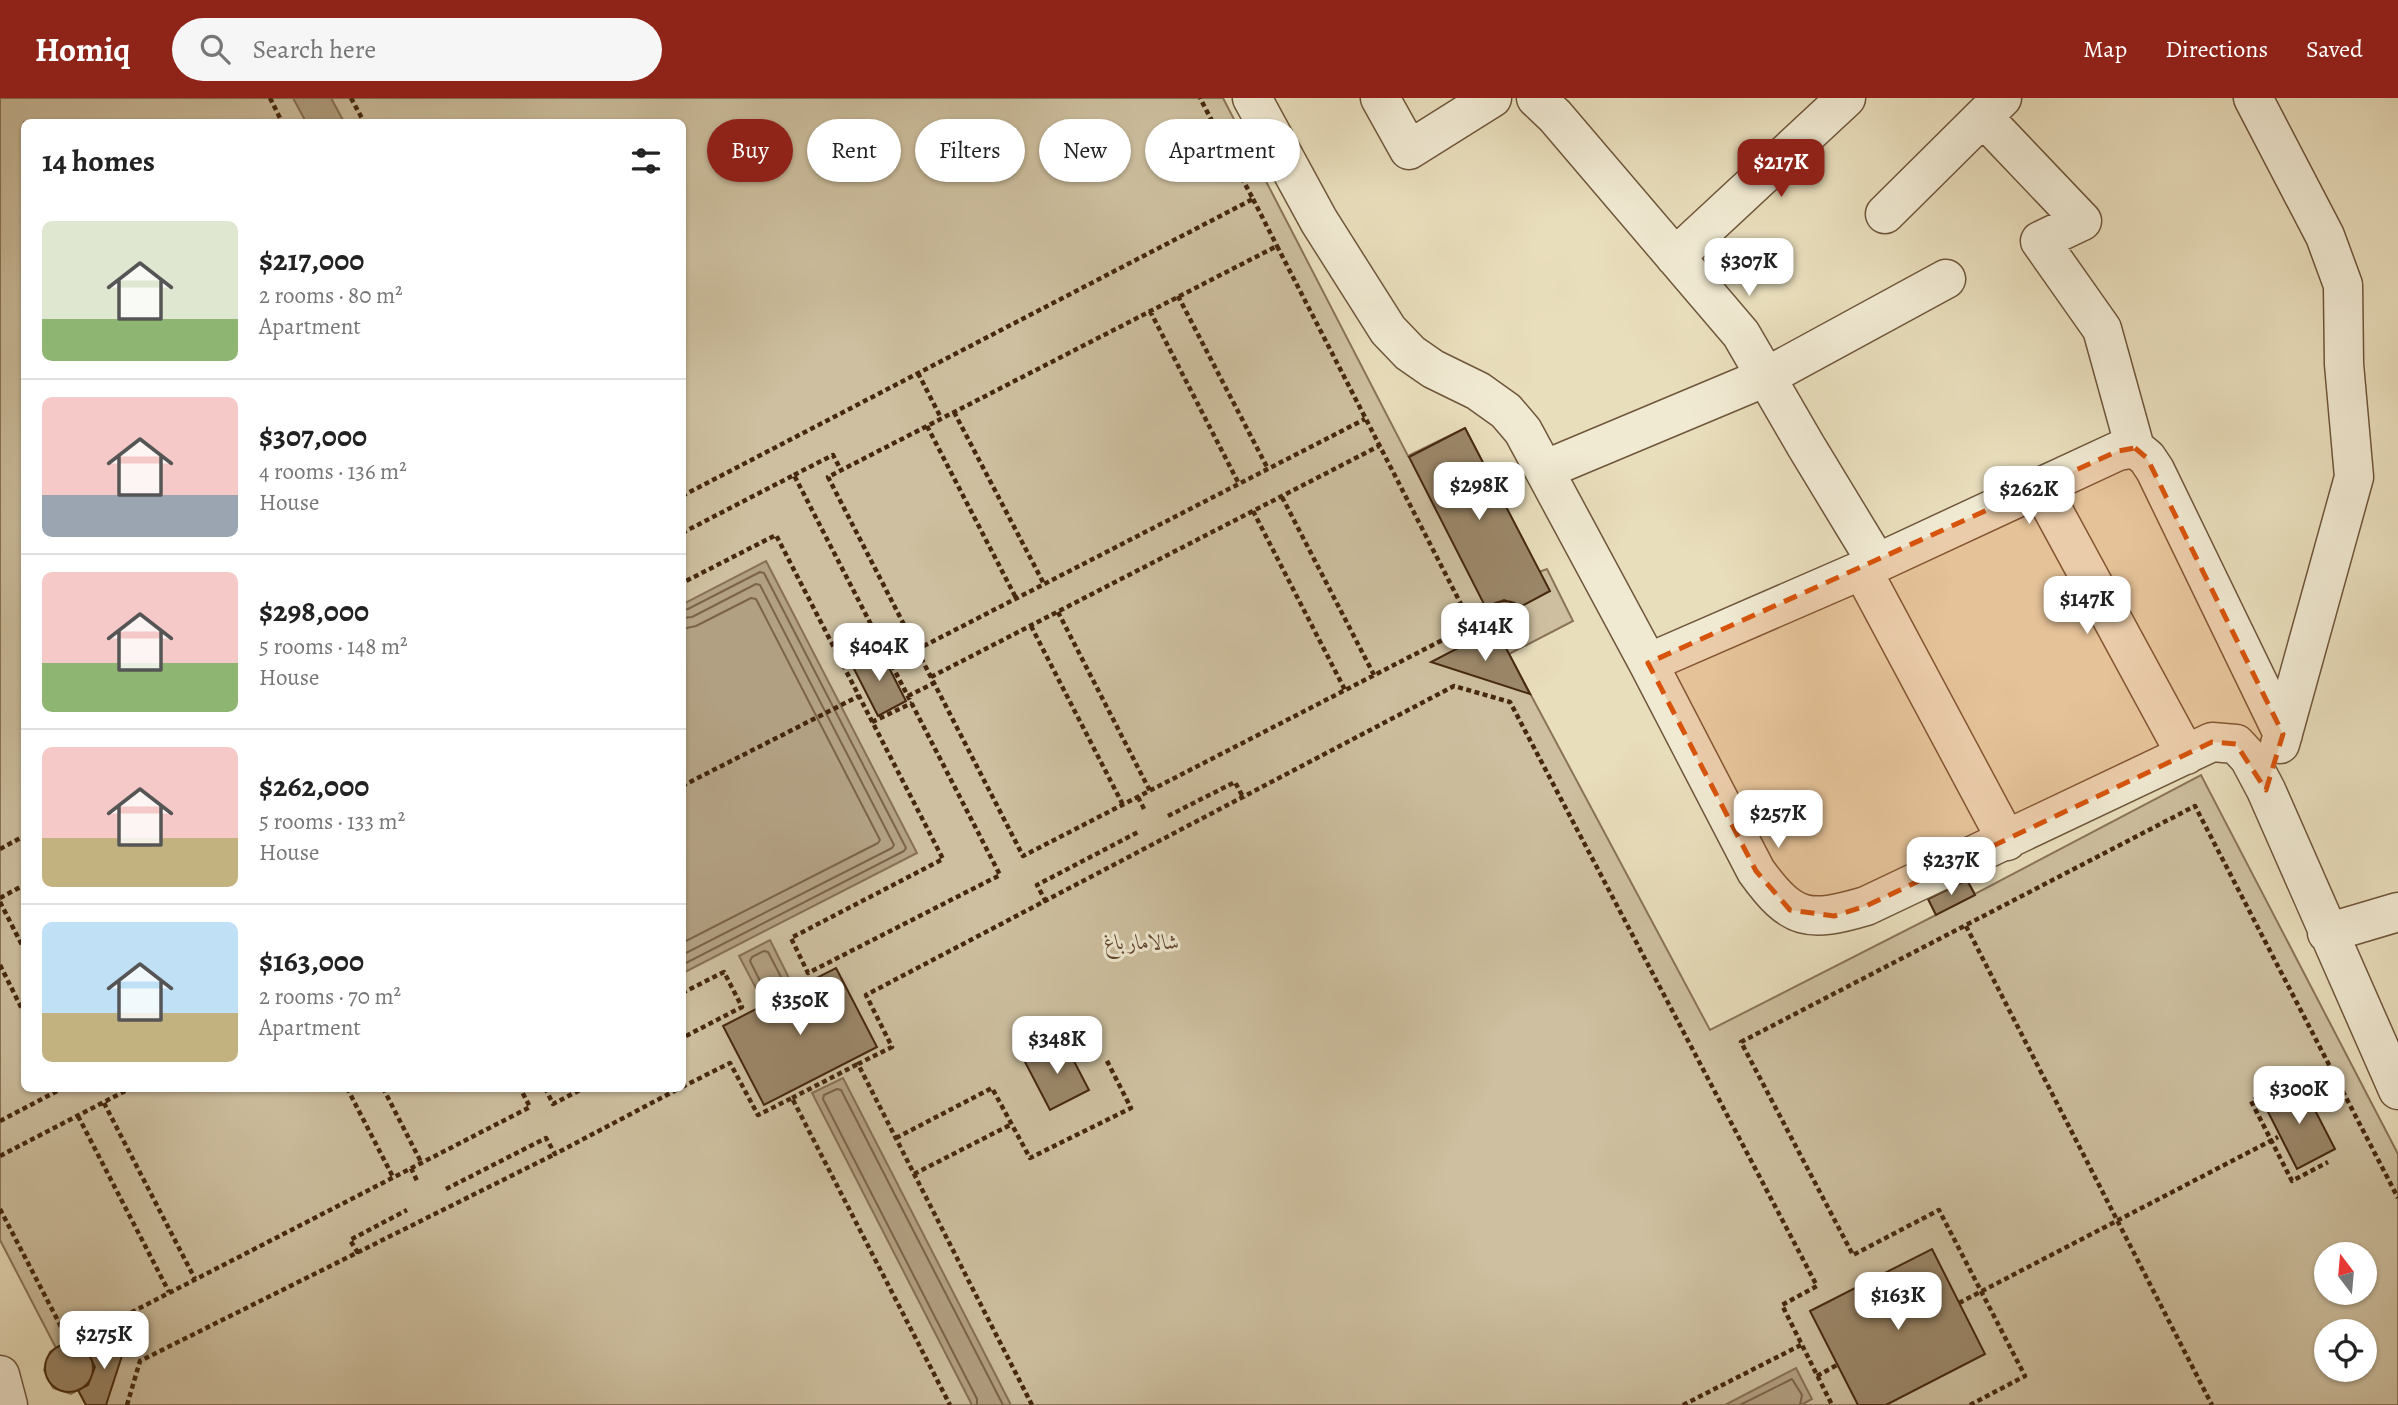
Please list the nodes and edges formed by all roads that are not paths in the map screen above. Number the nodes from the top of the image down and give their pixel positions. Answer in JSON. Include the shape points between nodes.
{"nodes":[{"id":1,"x":1252,"y":98,"type":"edge"},
{"id":2,"x":1380,"y":98,"type":"edge"},
{"id":3,"x":1492,"y":98,"type":"edge"},
{"id":4,"x":1536,"y":98,"type":"edge"},
{"id":5,"x":1846,"y":98,"type":"edge"},
{"id":6,"x":2253,"y":98,"type":"edge"},
{"id":7,"x":1992,"y":107,"type":"edge"},
{"id":8,"x":1885,"y":214,"type":"dead end"},
{"id":9,"x":1675,"y":257,"type":"junction"},
{"id":10,"x":1946,"y":279,"type":"dead end"},
{"id":11,"x":1766,"y":377,"type":"junction"},
{"id":12,"x":2135,"y":448,"type":"junction"},
{"id":13,"x":1544,"y":470,"type":"junction"},
{"id":14,"x":2041,"y":488,"type":"junction"},
{"id":15,"x":1870,"y":566,"type":"junction"},
{"id":16,"x":1648,"y":663,"type":"junction"},
{"id":17,"x":2283,"y":734,"type":"junction"},
{"id":18,"x":2186,"y":755,"type":"junction"},
{"id":19,"x":2266,"y":790,"type":"junction"},
{"id":20,"x":2007,"y":841,"type":"junction"},
{"id":21,"x":2398,"y":912,"type":"edge"},
{"id":22,"x":2327,"y":933,"type":"junction"},
{"id":23,"x":2398,"y":1090,"type":"edge"},
{"id":24,"x":0,"y":1376,"type":"edge"},
{"id":25,"x":8,"y":1405,"type":"edge"}],
"edges":[{"from":1,"to":13,"type":"street","via":[[1319,221],[1388,330],[1433,369],[1506,411]]},
{"from":2,"to":3,"type":"street","via":[[1409,150]]},
{"from":4,"to":9,"type":"street"},
{"from":5,"to":9,"type":"street"},
{"from":6,"to":17,"type":"street","via":[[2325,236],[2343,285],[2344,364],[2354,477]]},
{"from":7,"to":8,"type":"street"},
{"from":7,"to":12,"type":"street","via":[[2082,221],[2040,242],[2102,330]]},
{"from":9,"to":11,"type":"street","via":[[1741,334]]},
{"from":10,"to":11,"type":"street"},
{"from":11,"to":13,"type":"street"},
{"from":11,"to":15,"type":"street"},
{"from":12,"to":14,"type":"street","via":[[2118,451]]},
{"from":12,"to":17,"type":"street","via":[[2155,470]]},
{"from":13,"to":16,"type":"street"},
{"from":14,"to":15,"type":"street"},
{"from":14,"to":18,"type":"street"},
{"from":15,"to":16,"type":"street"},
{"from":15,"to":20,"type":"street"},
{"from":16,"to":20,"type":"street","via":[[1756,871],[1790,910],[1834,916],[1866,906]]},
{"from":17,"to":19,"type":"street"},
{"from":18,"to":19,"type":"street","via":[[2213,742],[2236,744]]},
{"from":18,"to":20,"type":"street"},
{"from":19,"to":22,"type":"street"},
{"from":21,"to":22,"type":"street"},
{"from":22,"to":23,"type":"street"},
{"from":24,"to":25,"type":"street"}]}
